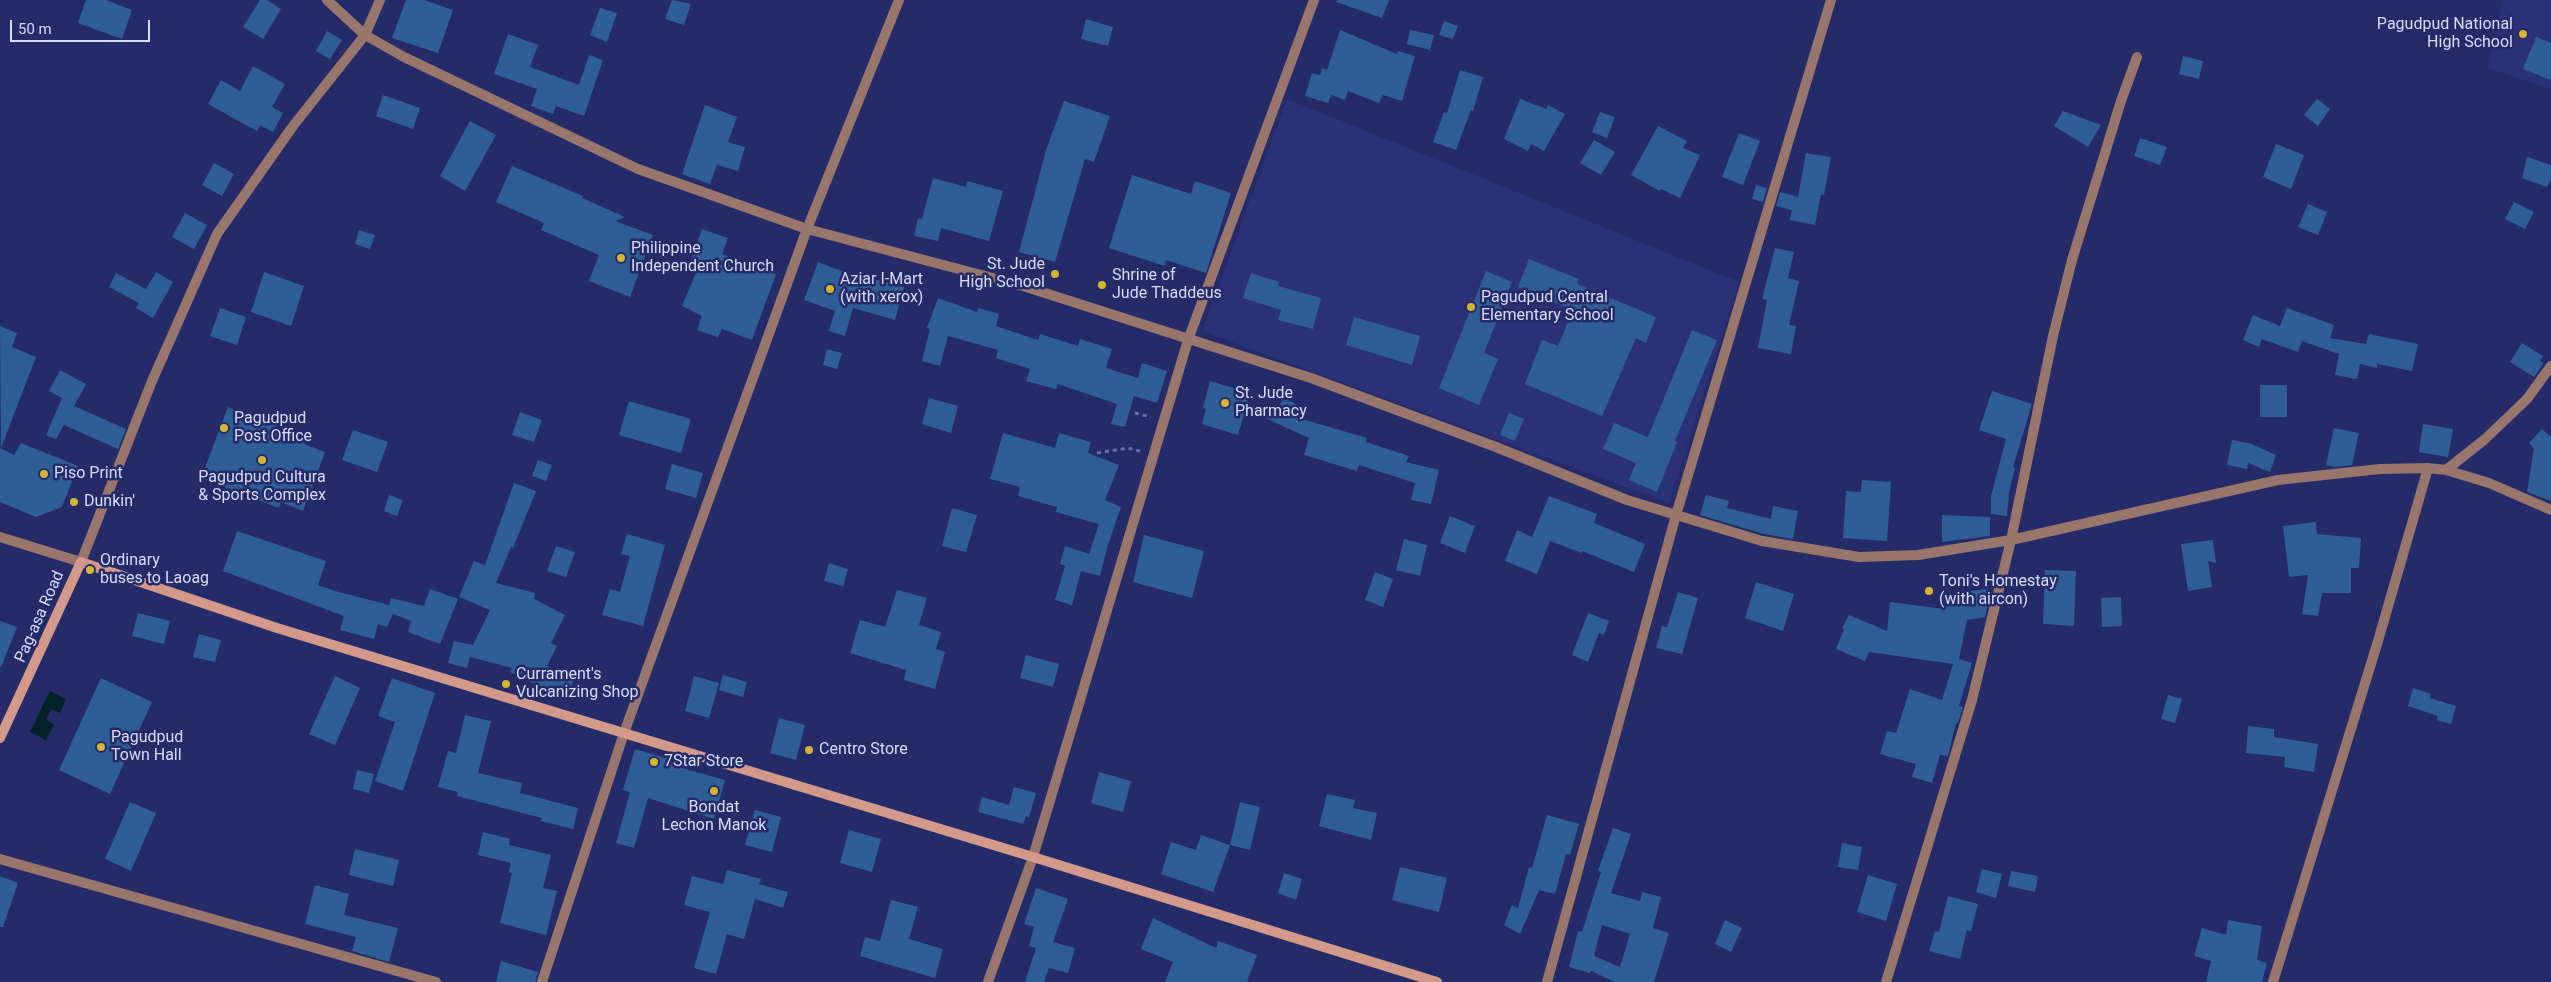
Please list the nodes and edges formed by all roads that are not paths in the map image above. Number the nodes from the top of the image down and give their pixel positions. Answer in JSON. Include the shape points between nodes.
{"nodes":[{"id":1,"x":327,"y":0,"type":"edge"},
{"id":2,"x":380,"y":0,"type":"edge"},
{"id":3,"x":899,"y":0,"type":"edge"},
{"id":4,"x":1314,"y":0,"type":"edge"},
{"id":5,"x":1831,"y":0,"type":"edge"},
{"id":6,"x":365,"y":35,"type":"junction"},
{"id":7,"x":2137,"y":57,"type":"dead end"},
{"id":8,"x":807,"y":229,"type":"junction"},
{"id":9,"x":1188,"y":340,"type":"junction"},
{"id":10,"x":2551,"y":366,"type":"edge"},
{"id":11,"x":2428,"y":468,"type":"junction"},
{"id":12,"x":2446,"y":470,"type":"junction"},
{"id":13,"x":2551,"y":510,"type":"edge"},
{"id":14,"x":1676,"y":515,"type":"junction"},
{"id":15,"x":0,"y":537,"type":"edge"},
{"id":16,"x":2011,"y":540,"type":"junction"},
{"id":17,"x":81,"y":562,"type":"junction"},
{"id":18,"x":624,"y":733,"type":"junction"},
{"id":19,"x":0,"y":738,"type":"edge"},
{"id":20,"x":1033,"y":856,"type":"junction"},
{"id":21,"x":0,"y":859,"type":"edge"},
{"id":22,"x":436,"y":982,"type":"edge"},
{"id":23,"x":542,"y":982,"type":"edge"},
{"id":24,"x":988,"y":982,"type":"edge"},
{"id":25,"x":1437,"y":982,"type":"edge"},
{"id":26,"x":1547,"y":982,"type":"edge"},
{"id":27,"x":1886,"y":982,"type":"edge"},
{"id":28,"x":2273,"y":982,"type":"edge"}],
"edges":[{"from":1,"to":6,"type":"street"},
{"from":2,"to":6,"type":"street"},
{"from":3,"to":8,"type":"street"},
{"from":4,"to":9,"type":"street"},
{"from":5,"to":14,"type":"street"},
{"from":6,"to":8,"type":"street","via":[[463,87],[638,169]]},
{"from":6,"to":17,"type":"street","via":[[294,126],[218,234],[152,381]]},
{"from":7,"to":16,"type":"street","via":[[2070,270],[2053,336]]},
{"from":8,"to":9,"type":"street","via":[[1023,286]]},
{"from":8,"to":18,"type":"street"},
{"from":9,"to":14,"type":"street","via":[[1311,378],[1496,446],[1627,500]]},
{"from":9,"to":20,"type":"street"},
{"from":10,"to":12,"type":"street","via":[[2527,399]]},
{"from":11,"to":12,"type":"street"},
{"from":11,"to":16,"type":"street","via":[[2380,469],[2278,480]]},
{"from":11,"to":28,"type":"street"},
{"from":12,"to":13,"type":"street","via":[[2489,483]]},
{"from":14,"to":16,"type":"street","via":[[1762,541],[1859,557],[1918,555]]},
{"from":14,"to":26,"type":"street"},
{"from":15,"to":17,"type":"street"},
{"from":16,"to":27,"type":"street","via":[[1972,700]]},
{"from":17,"to":18,"type":"main road","via":[[277,628]]},
{"from":17,"to":19,"type":"main road","name":"Pag-asa Road"},
{"from":18,"to":20,"type":"main road"},
{"from":18,"to":23,"type":"street"},
{"from":20,"to":24,"type":"street"},
{"from":20,"to":25,"type":"main road"},
{"from":21,"to":22,"type":"street"}]}
